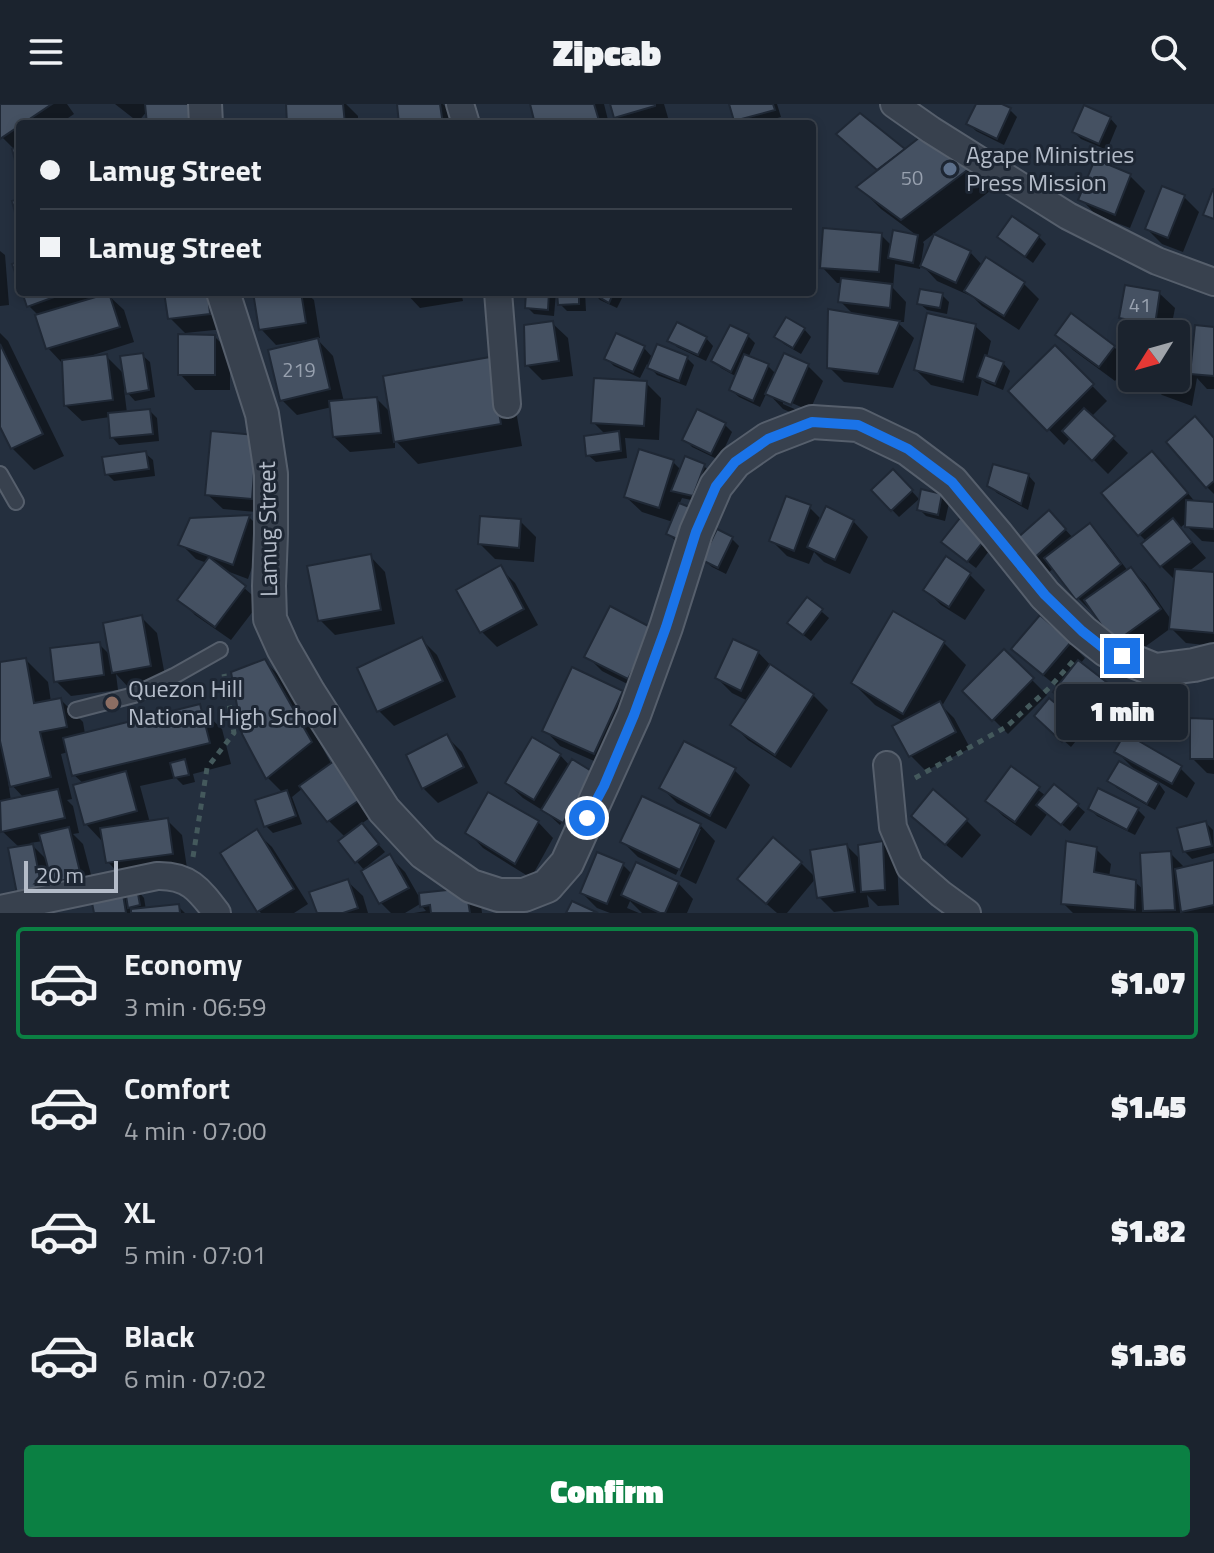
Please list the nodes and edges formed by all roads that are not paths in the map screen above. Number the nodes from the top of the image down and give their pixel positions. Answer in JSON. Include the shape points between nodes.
{"nodes":[{"id":1,"x":894,"y":104,"type":"edge"},
{"id":2,"x":1214,"y":282,"type":"edge"},
{"id":3,"x":224,"y":296,"type":"edge"},
{"id":4,"x":498,"y":296,"type":"edge"},
{"id":5,"x":507,"y":404,"type":"dead end"},
{"id":6,"x":0,"y":474,"type":"edge"},
{"id":7,"x":16,"y":502,"type":"dead end"},
{"id":8,"x":220,"y":650,"type":"road end"},
{"id":9,"x":1214,"y":660,"type":"edge"},
{"id":10,"x":76,"y":710,"type":"dead end"},
{"id":11,"x":888,"y":774,"type":"road end"},
{"id":12,"x":0,"y":909,"type":"edge"},
{"id":13,"x":217,"y":913,"type":"edge"},
{"id":14,"x":967,"y":913,"type":"edge"}],
"edges":[{"from":1,"to":2,"type":"street","via":[[1068,216],[1157,261]]},
{"from":3,"to":9,"type":"street","name":"Lamug Street","via":[[262,414],[271,474],[269,629],[384,810],[424,853],[471,886],[499,895],[524,895],[547,886],[567,863],[634,715],[716,486],[735,462],[768,439],[812,422],[858,425],[908,449],[952,482],[1045,595],[1106,650],[1155,670]]},
{"from":4,"to":5,"type":"street"},
{"from":6,"to":7,"type":"lane"},
{"from":8,"to":10,"type":"lane","via":[[134,695]]},
{"from":11,"to":14,"type":"street","via":[[893,827],[910,867]]},
{"from":12,"to":13,"type":"street","via":[[171,876],[189,881]]}]}
